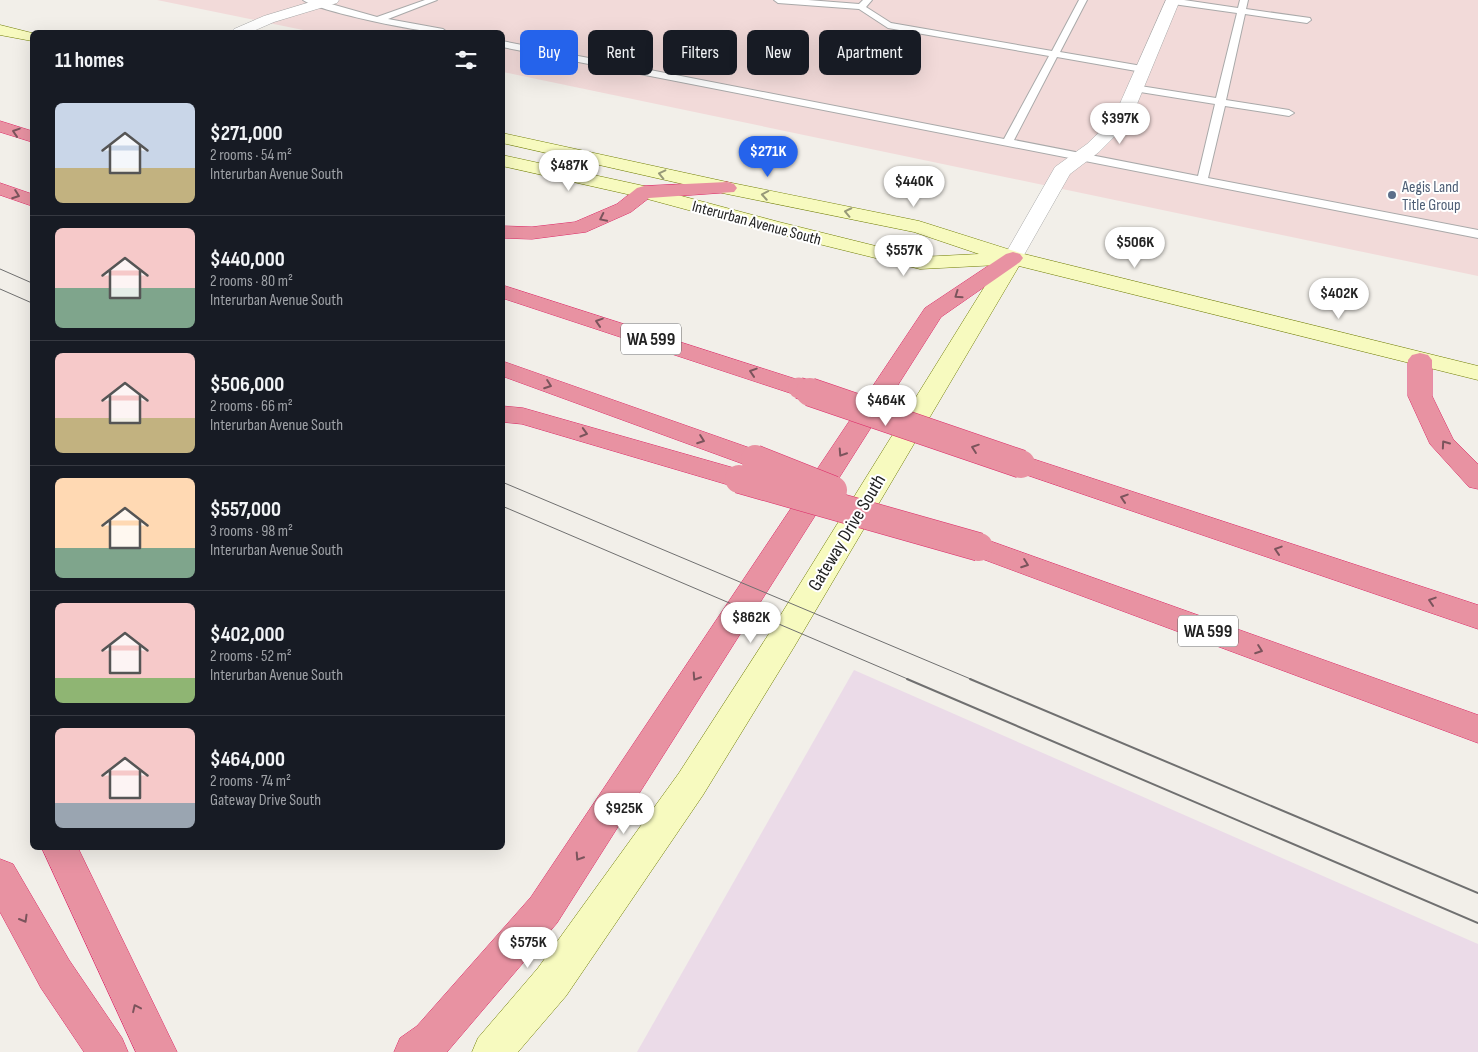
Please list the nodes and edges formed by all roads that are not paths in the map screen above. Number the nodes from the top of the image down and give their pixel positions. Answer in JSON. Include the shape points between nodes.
{"nodes":[{"id":1,"x":433,"y":0,"type":"edge"},
{"id":2,"x":778,"y":0,"type":"edge"},
{"id":3,"x":1083,"y":0,"type":"edge"},
{"id":4,"x":1244,"y":0,"type":"edge"},
{"id":5,"x":320,"y":1,"type":"edge"},
{"id":6,"x":1173,"y":1,"type":"edge"},
{"id":7,"x":864,"y":3,"type":"edge"},
{"id":8,"x":1242,"y":11,"type":"junction"},
{"id":9,"x":376,"y":20,"type":"junction"},
{"id":10,"x":1307,"y":20,"type":"dead end"},
{"id":11,"x":0,"y":30,"type":"edge"},
{"id":12,"x":244,"y":30,"type":"edge"},
{"id":13,"x":432,"y":30,"type":"edge"},
{"id":14,"x":30,"y":37,"type":"edge"},
{"id":15,"x":505,"y":45,"type":"edge"},
{"id":16,"x":1054,"y":55,"type":"junction"},
{"id":17,"x":1142,"y":69,"type":"junction"},
{"id":18,"x":1134,"y":88,"type":"junction"},
{"id":19,"x":1220,"y":102,"type":"junction"},
{"id":20,"x":0,"y":113,"type":"edge"},
{"id":21,"x":1289,"y":113,"type":"dead end"},
{"id":22,"x":30,"y":121,"type":"edge"},
{"id":23,"x":0,"y":126,"type":"edge"},
{"id":24,"x":30,"y":136,"type":"edge"},
{"id":25,"x":505,"y":139,"type":"edge"},
{"id":26,"x":1007,"y":143,"type":"junction"},
{"id":27,"x":1081,"y":157,"type":"junction"},
{"id":28,"x":505,"y":161,"type":"edge"},
{"id":29,"x":1202,"y":180,"type":"junction"},
{"id":30,"x":727,"y":188,"type":"junction"},
{"id":31,"x":0,"y":189,"type":"edge"},
{"id":32,"x":644,"y":192,"type":"junction"},
{"id":33,"x":30,"y":199,"type":"edge"},
{"id":34,"x":505,"y":232,"type":"edge"},
{"id":35,"x":1478,"y":234,"type":"edge"},
{"id":36,"x":1013,"y":258,"type":"junction"},
{"id":37,"x":505,"y":291,"type":"edge"},
{"id":38,"x":1420,"y":360,"type":"junction"},
{"id":39,"x":505,"y":369,"type":"edge"},
{"id":40,"x":1478,"y":372,"type":"edge"},
{"id":41,"x":505,"y":414,"type":"edge"},
{"id":42,"x":747,"y":469,"type":"junction"},
{"id":43,"x":1478,"y":480,"type":"edge"},
{"id":44,"x":1478,"y":617,"type":"edge"},
{"id":45,"x":1478,"y":729,"type":"edge"},
{"id":46,"x":61,"y":850,"type":"edge"},
{"id":47,"x":0,"y":876,"type":"edge"},
{"id":48,"x":108,"y":1052,"type":"edge"},
{"id":49,"x":157,"y":1052,"type":"edge"},
{"id":50,"x":414,"y":1052,"type":"edge"},
{"id":51,"x":492,"y":1052,"type":"edge"}],
"edges":[{"from":1,"to":9,"type":"lane"},
{"from":2,"to":7,"type":"lane"},
{"from":3,"to":16,"type":"lane"},
{"from":4,"to":8,"type":"lane"},
{"from":5,"to":9,"type":"lane"},
{"from":5,"to":12,"type":"street"},
{"from":6,"to":8,"type":"lane"},
{"from":6,"to":17,"type":"street","name":"Gateway Drive South"},
{"from":7,"to":16,"type":"lane","via":[[888,25]]},
{"from":8,"to":10,"type":"lane"},
{"from":8,"to":19,"type":"lane"},
{"from":9,"to":13,"type":"lane"},
{"from":11,"to":14,"type":"main road"},
{"from":15,"to":26,"type":"lane"},
{"from":16,"to":17,"type":"lane"},
{"from":16,"to":26,"type":"lane"},
{"from":17,"to":18,"type":"street","name":"Gateway Drive South"},
{"from":18,"to":19,"type":"lane"},
{"from":18,"to":27,"type":"street","name":"Gateway Drive South","via":[[1121,121]]},
{"from":19,"to":21,"type":"lane"},
{"from":19,"to":29,"type":"lane"},
{"from":20,"to":22,"type":"highway"},
{"from":24,"to":23,"type":"highway","one_way":true},
{"from":30,"to":25,"type":"main road","name":"Interurban Avenue South","one_way":true},
{"from":26,"to":27,"type":"lane"},
{"from":27,"to":29,"type":"lane"},
{"from":27,"to":36,"type":"street","name":"Gateway Drive South","via":[[1062,171]]},
{"from":28,"to":32,"type":"main road","name":"Interurban Avenue South"},
{"from":29,"to":35,"type":"lane"},
{"from":30,"to":32,"type":"highway"},
{"from":36,"to":30,"type":"main road","name":"Interurban Avenue South","one_way":true,"via":[[920,227]]},
{"from":31,"to":33,"type":"highway","one_way":true},
{"from":32,"to":34,"type":"highway","one_way":true,"via":[[624,208],[579,228]]},
{"from":32,"to":36,"type":"main road","name":"Interurban Avenue South","via":[[920,263]]},
{"from":36,"to":38,"type":"main road","name":"Interurban Avenue South"},
{"from":36,"to":50,"type":"highway","one_way":true,"via":[[933,313],[544,910],[431,1040]]},
{"from":36,"to":51,"type":"main road","name":"Gateway Drive South","via":[[691,784],[552,982]]},
{"from":44,"to":37,"type":"highway","number":"WA 599","one_way":true,"bridge":true},
{"from":38,"to":40,"type":"main road","name":"Interurban Avenue South"},
{"from":43,"to":38,"type":"highway","one_way":true,"via":[[1443,444],[1420,396]]},
{"from":39,"to":42,"type":"highway","one_way":true},
{"from":41,"to":42,"type":"highway","one_way":true},
{"from":42,"to":45,"type":"highway","number":"WA 599","one_way":true,"bridge":true,"via":[[979,547]]},
{"from":49,"to":46,"type":"highway","one_way":true},
{"from":47,"to":48,"type":"highway","one_way":true,"via":[[55,974]]}]}
